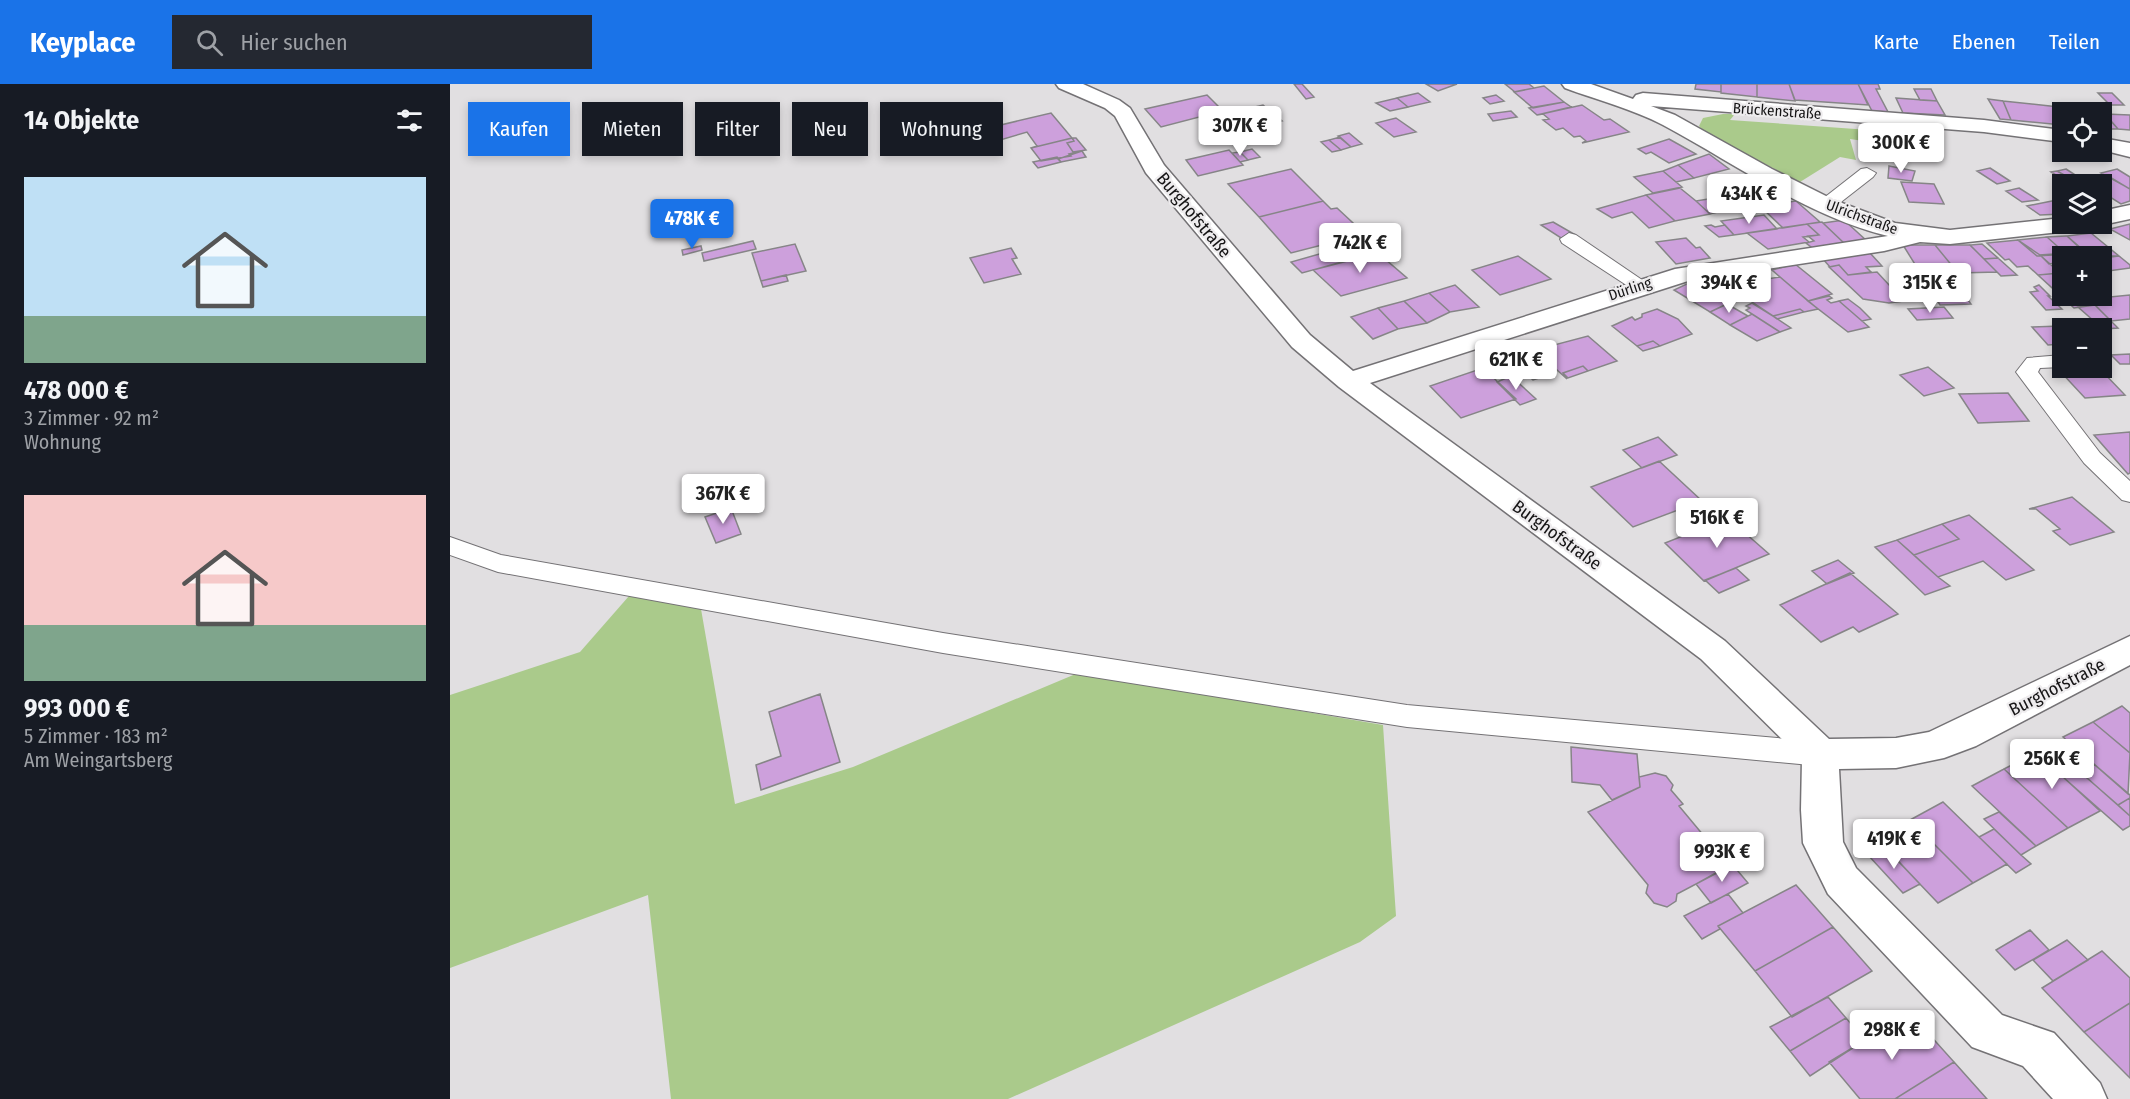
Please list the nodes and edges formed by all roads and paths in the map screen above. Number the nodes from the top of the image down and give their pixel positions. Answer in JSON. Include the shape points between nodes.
{"nodes":[{"id":1,"x":1066,"y":84,"type":"edge"},
{"id":2,"x":1572,"y":84,"type":"edge"},
{"id":3,"x":1599,"y":92,"type":"junction"},
{"id":4,"x":1699,"y":106,"type":"junction"},
{"id":5,"x":1686,"y":130,"type":"junction"},
{"id":6,"x":2052,"y":135,"type":"edge"},
{"id":7,"x":2112,"y":146,"type":"edge"},
{"id":8,"x":2130,"y":150,"type":"edge"},
{"id":9,"x":1867,"y":172,"type":"dead end"},
{"id":10,"x":1826,"y":205,"type":"junction"},
{"id":11,"x":2130,"y":212,"type":"edge"},
{"id":12,"x":2112,"y":216,"type":"edge"},
{"id":13,"x":2052,"y":226,"type":"edge"},
{"id":14,"x":1920,"y":235,"type":"junction"},
{"id":15,"x":1569,"y":239,"type":"dead end"},
{"id":16,"x":1641,"y":286,"type":"junction"},
{"id":17,"x":2052,"y":361,"type":"edge"},
{"id":18,"x":1349,"y":381,"type":"junction"},
{"id":19,"x":2130,"y":494,"type":"edge"},
{"id":20,"x":450,"y":546,"type":"edge"},
{"id":21,"x":2125,"y":658,"type":"edge"},
{"id":22,"x":1821,"y":754,"type":"junction"},
{"id":23,"x":2084,"y":1099,"type":"edge"}],
"edges":[{"from":1,"to":18,"type":"street","name":"Burghofstraße","via":[[1122,112],[1162,177],[1301,341]]},
{"from":2,"to":3,"type":"street","name":"Ulrichstraße"},
{"from":3,"to":4,"type":"street","name":"Brückenstraße"},
{"from":3,"to":5,"type":"street","name":"Ulrichstraße"},
{"from":4,"to":5,"type":"street","via":[[1681,114]]},
{"from":4,"to":6,"type":"street","name":"Brückenstraße","via":[[1984,126]]},
{"from":5,"to":10,"type":"street","name":"Ulrichstraße"},
{"from":7,"to":8,"type":"street"},
{"from":9,"to":10,"type":"lane"},
{"from":10,"to":14,"type":"street","name":"Ulrichstraße"},
{"from":11,"to":12,"type":"street"},
{"from":13,"to":14,"type":"street","name":"Ulrichstraße","via":[[1950,237]]},
{"from":14,"to":16,"type":"street","name":"Dürling","via":[[1884,244],[1684,274]]},
{"from":15,"to":16,"type":"lane"},
{"from":16,"to":18,"type":"street","name":"Dürling"},
{"from":17,"to":19,"type":"lane","via":[[2034,362],[2027,372],[2092,458]]},
{"from":18,"to":22,"type":"street","name":"Burghofstraße","via":[[1713,650]]},
{"from":20,"to":22,"type":"lane","via":[[498,563],[604,583],[943,643],[1407,716]]},
{"from":21,"to":22,"type":"street","name":"Burghofstraße","via":[[1931,747],[1896,753]]},
{"from":22,"to":23,"type":"street","via":[[1823,843],[1842,881],[1988,1032],[2038,1049]]}]}
